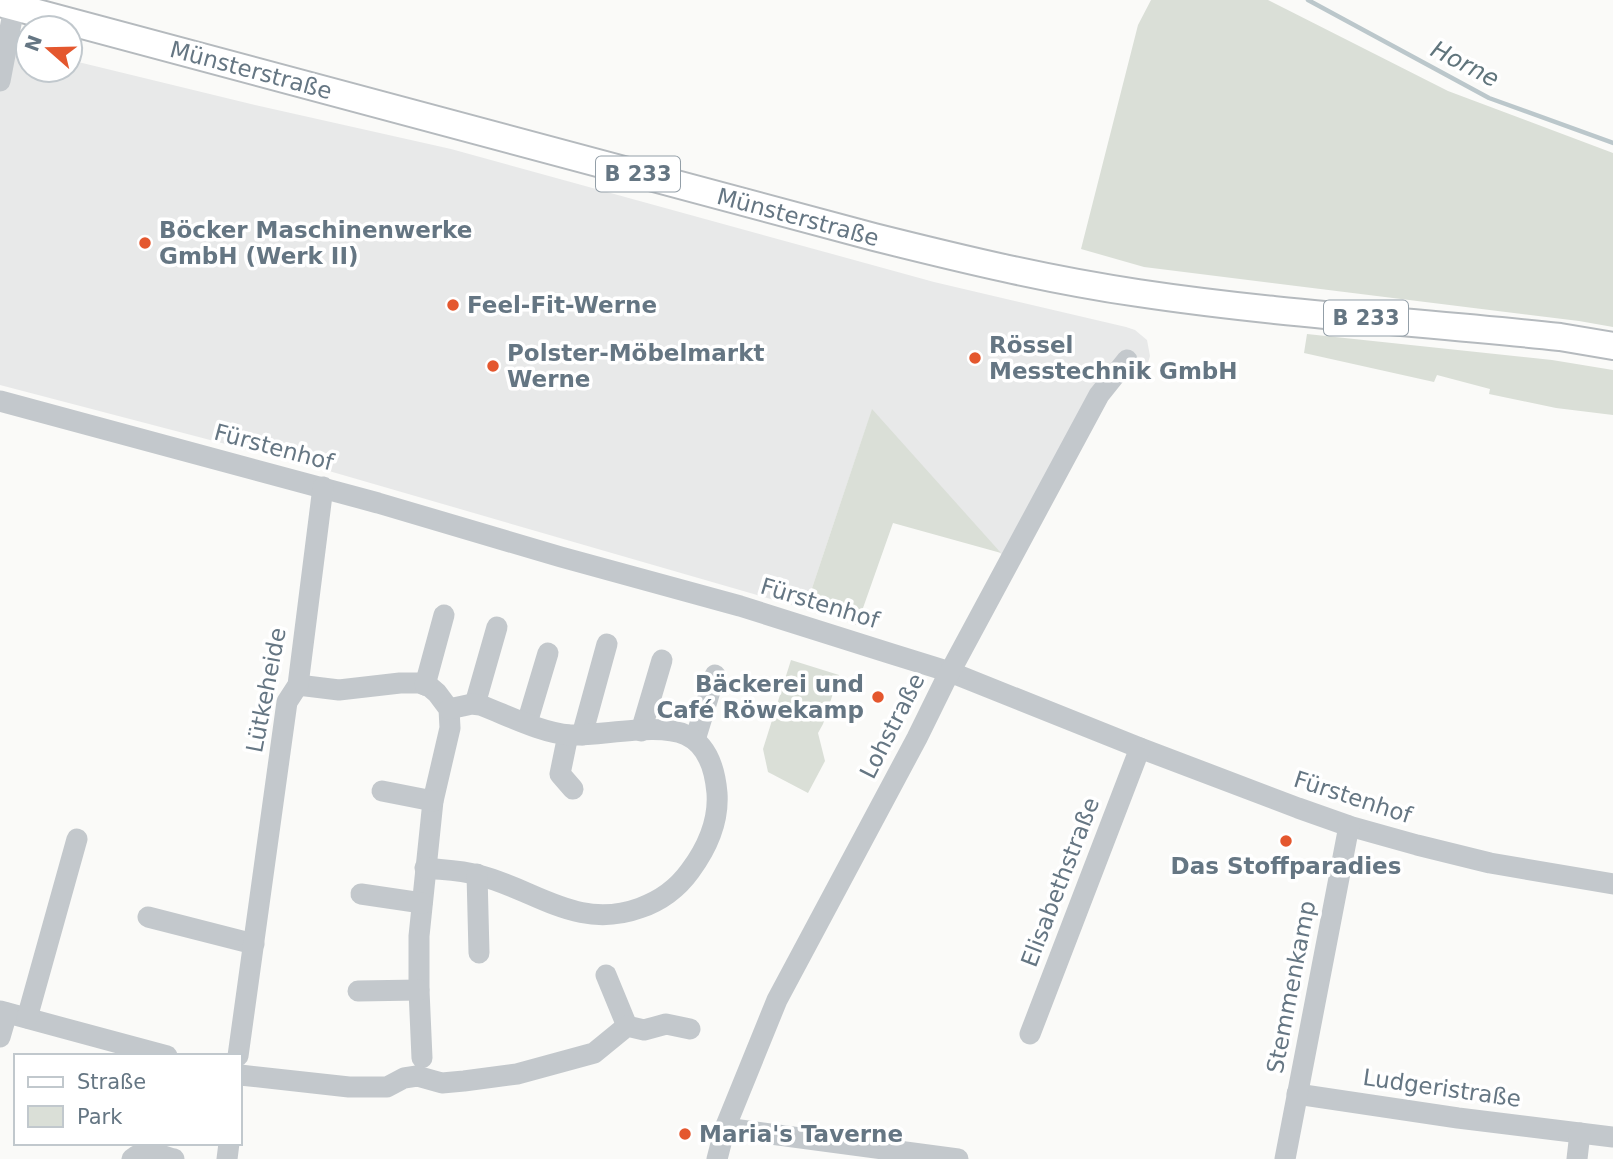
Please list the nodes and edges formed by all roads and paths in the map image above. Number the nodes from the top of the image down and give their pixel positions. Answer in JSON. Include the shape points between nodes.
{"nodes":[{"id":1,"x":7,"y":6,"type":"edge"},
{"id":2,"x":0,"y":81,"type":"edge"},
{"id":3,"x":1613,"y":346,"type":"edge"},
{"id":4,"x":1127,"y":360,"type":"dead end"},
{"id":5,"x":0,"y":401,"type":"edge"},
{"id":6,"x":323,"y":487,"type":"junction"},
{"id":7,"x":444,"y":615,"type":"dead end"},
{"id":8,"x":497,"y":627,"type":"dead end"},
{"id":9,"x":607,"y":644,"type":"dead end"},
{"id":10,"x":548,"y":653,"type":"dead end"},
{"id":11,"x":662,"y":660,"type":"dead end"},
{"id":12,"x":950,"y":672,"type":"junction"},
{"id":13,"x":715,"y":675,"type":"dead end"},
{"id":14,"x":298,"y":685,"type":"junction"},
{"id":15,"x":425,"y":685,"type":"junction"},
{"id":16,"x":475,"y":704,"type":"junction"},
{"id":17,"x":449,"y":709,"type":"junction"},
{"id":18,"x":527,"y":723,"type":"junction"},
{"id":19,"x":641,"y":731,"type":"junction"},
{"id":20,"x":575,"y":735,"type":"junction"},
{"id":21,"x":695,"y":740,"type":"junction"},
{"id":22,"x":1140,"y":748,"type":"junction"},
{"id":23,"x":573,"y":789,"type":"dead end"},
{"id":24,"x":382,"y":791,"type":"dead end"},
{"id":25,"x":433,"y":801,"type":"junction"},
{"id":26,"x":1349,"y":826,"type":"junction"},
{"id":27,"x":77,"y":839,"type":"dead end"},
{"id":28,"x":425,"y":868,"type":"junction"},
{"id":29,"x":477,"y":874,"type":"junction"},
{"id":30,"x":1613,"y":884,"type":"edge"},
{"id":31,"x":361,"y":894,"type":"dead end"},
{"id":32,"x":422,"y":903,"type":"junction"},
{"id":33,"x":148,"y":917,"type":"dead end"},
{"id":34,"x":254,"y":944,"type":"junction"},
{"id":35,"x":479,"y":953,"type":"dead end"},
{"id":36,"x":606,"y":975,"type":"dead end"},
{"id":37,"x":418,"y":990,"type":"junction"},
{"id":38,"x":358,"y":991,"type":"dead end"},
{"id":39,"x":3,"y":1012,"type":"edge"},
{"id":40,"x":27,"y":1018,"type":"junction"},
{"id":41,"x":627,"y":1026,"type":"junction"},
{"id":42,"x":690,"y":1029,"type":"dead end"},
{"id":43,"x":1030,"y":1034,"type":"dead end"},
{"id":44,"x":0,"y":1037,"type":"edge"},
{"id":45,"x":160,"y":1054,"type":"edge"},
{"id":46,"x":238,"y":1054,"type":"edge"},
{"id":47,"x":422,"y":1058,"type":"dead end"},
{"id":48,"x":242,"y":1075,"type":"edge"},
{"id":49,"x":1297,"y":1094,"type":"junction"},
{"id":50,"x":725,"y":1128,"type":"junction"},
{"id":51,"x":1580,"y":1133,"type":"junction"},
{"id":52,"x":1613,"y":1138,"type":"edge"},
{"id":53,"x":132,"y":1159,"type":"edge"},
{"id":54,"x":174,"y":1159,"type":"edge"},
{"id":55,"x":718,"y":1159,"type":"edge"},
{"id":56,"x":958,"y":1159,"type":"edge"},
{"id":57,"x":1285,"y":1159,"type":"edge"},
{"id":58,"x":1577,"y":1159,"type":"edge"}],
"edges":[{"from":1,"to":2,"type":"street"},
{"from":1,"to":3,"type":"main road","name":"Münsterstraße","number":"B 233","via":[[874,237],[1007,268],[1218,304]]},
{"from":4,"to":12,"type":"street","name":"Lohstraße","via":[[1099,395]]},
{"from":5,"to":6,"type":"street","name":"Fürstenhof"},
{"from":6,"to":12,"type":"street","name":"Fürstenhof","via":[[740,606]]},
{"from":6,"to":14,"type":"street","name":"Lütkeheide"},
{"from":7,"to":15,"type":"street"},
{"from":8,"to":16,"type":"street"},
{"from":9,"to":20,"type":"street"},
{"from":10,"to":18,"type":"street"},
{"from":11,"to":19,"type":"street"},
{"from":12,"to":22,"type":"street","name":"Fürstenhof"},
{"from":12,"to":50,"type":"street","name":"Lohstraße","via":[[777,1000]]},
{"from":13,"to":21,"type":"street"},
{"from":14,"to":15,"type":"street","via":[[339,691],[400,683]]},
{"from":14,"to":34,"type":"street","name":"Lütkeheide","via":[[286,702]]},
{"from":15,"to":17,"type":"street"},
{"from":16,"to":17,"type":"street"},
{"from":16,"to":18,"type":"street"},
{"from":17,"to":25,"type":"street","via":[[450,728]]},
{"from":18,"to":20,"type":"street"},
{"from":19,"to":20,"type":"street"},
{"from":19,"to":21,"type":"street","via":[[668,729]]},
{"from":20,"to":23,"type":"street","via":[[560,774]]},
{"from":21,"to":29,"type":"street","via":[[714,775],[715,821],[698,861],[663,898],[632,911],[588,915]]},
{"from":22,"to":26,"type":"street","name":"Fürstenhof"},
{"from":22,"to":43,"type":"street","name":"Elisabethstraße"},
{"from":24,"to":25,"type":"street"},
{"from":25,"to":28,"type":"street"},
{"from":26,"to":30,"type":"street","name":"Fürstenhof","via":[[1490,863]]},
{"from":26,"to":49,"type":"street","name":"Stemmenkamp"},
{"from":27,"to":40,"type":"street"},
{"from":28,"to":29,"type":"street"},
{"from":28,"to":32,"type":"street"},
{"from":29,"to":35,"type":"street"},
{"from":31,"to":32,"type":"street"},
{"from":32,"to":37,"type":"street"},
{"from":33,"to":34,"type":"street"},
{"from":34,"to":46,"type":"street","name":"Lütkeheide"},
{"from":36,"to":41,"type":"street"},
{"from":37,"to":38,"type":"street"},
{"from":37,"to":47,"type":"street"},
{"from":39,"to":40,"type":"street"},
{"from":39,"to":44,"type":"street"},
{"from":40,"to":45,"type":"street"},
{"from":41,"to":42,"type":"street","via":[[644,1030],[666,1024]]},
{"from":41,"to":48,"type":"street","via":[[594,1053],[517,1074],[464,1081],[442,1083],[417,1076],[387,1087],[349,1087]]},
{"from":49,"to":51,"type":"street","name":"Ludgeristraße"},
{"from":49,"to":57,"type":"street","name":"Stemmenkamp"},
{"from":50,"to":55,"type":"street","name":"Lohstraße"},
{"from":50,"to":56,"type":"street"},
{"from":51,"to":52,"type":"street","name":"Ludgeristraße"},
{"from":51,"to":58,"type":"street"},
{"from":53,"to":54,"type":"street","via":[[149,1152]]}]}
